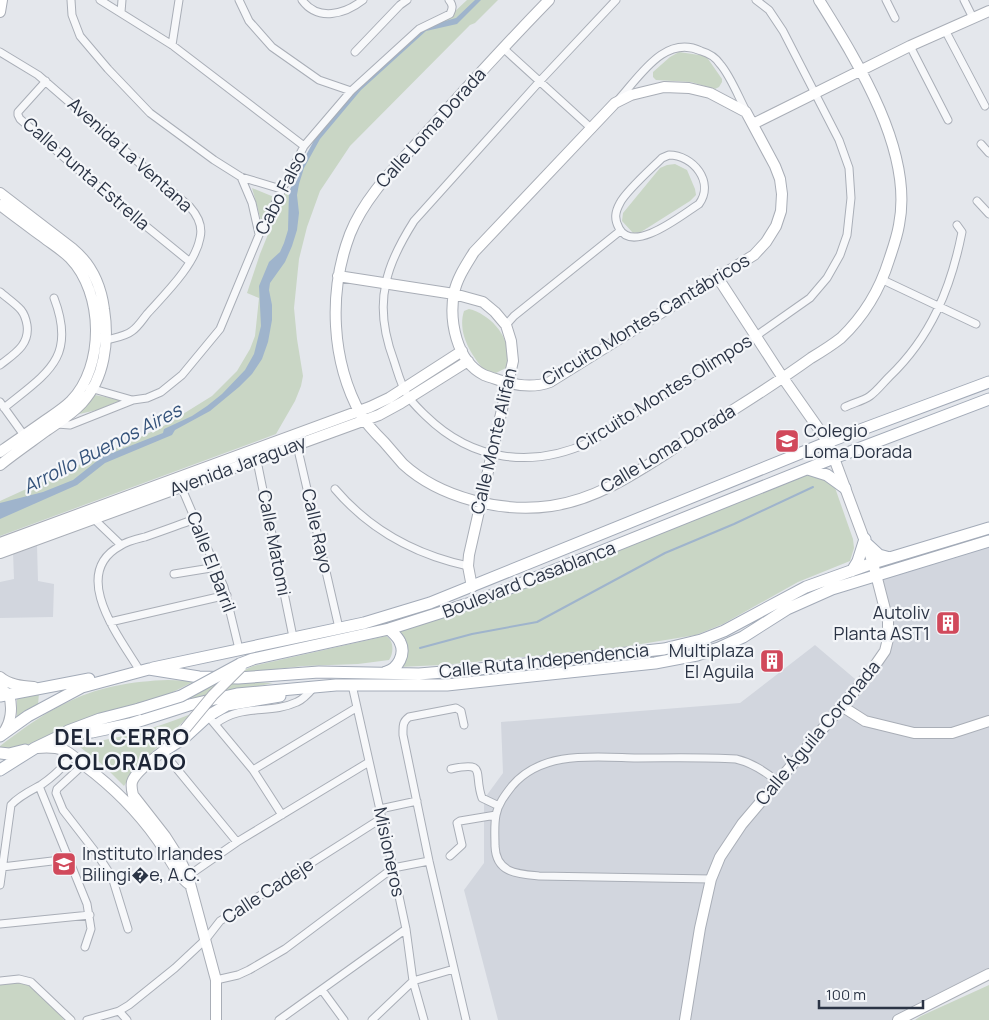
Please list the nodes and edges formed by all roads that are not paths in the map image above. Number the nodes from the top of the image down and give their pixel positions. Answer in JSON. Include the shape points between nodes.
{"nodes":[{"id":1,"x":2,"y":0,"type":"edge"},
{"id":2,"x":71,"y":0,"type":"edge"},
{"id":3,"x":100,"y":0,"type":"edge"},
{"id":4,"x":122,"y":0,"type":"edge"},
{"id":5,"x":179,"y":0,"type":"edge"},
{"id":6,"x":239,"y":0,"type":"edge"},
{"id":7,"x":302,"y":0,"type":"edge"},
{"id":8,"x":363,"y":0,"type":"edge"},
{"id":9,"x":407,"y":0,"type":"edge"},
{"id":10,"x":449,"y":0,"type":"edge"},
{"id":11,"x":549,"y":0,"type":"edge"},
{"id":12,"x":616,"y":0,"type":"edge"},
{"id":13,"x":756,"y":0,"type":"edge"},
{"id":14,"x":819,"y":0,"type":"edge"},
{"id":15,"x":886,"y":0,"type":"edge"},
{"id":16,"x":964,"y":0,"type":"edge"},
{"id":17,"x":989,"y":11,"type":"edge"},
{"id":18,"x":0,"y":12,"type":"edge"},
{"id":19,"x":121,"y":12,"type":"junction"},
{"id":20,"x":895,"y":18,"type":"dead end"},
{"id":21,"x":973,"y":18,"type":"junction"},
{"id":22,"x":945,"y":30,"type":"junction"},
{"id":23,"x":172,"y":45,"type":"junction"},
{"id":24,"x":910,"y":46,"type":"junction"},
{"id":25,"x":503,"y":48,"type":"junction"},
{"id":26,"x":0,"y":52,"type":"edge"},
{"id":27,"x":355,"y":52,"type":"dead end"},
{"id":28,"x":860,"y":70,"type":"junction"},
{"id":29,"x":46,"y":81,"type":"junction"},
{"id":30,"x":539,"y":82,"type":"junction"},
{"id":31,"x":351,"y":91,"type":"junction"},
{"id":32,"x":815,"y":93,"type":"junction"},
{"id":33,"x":615,"y":103,"type":"junction"},
{"id":34,"x":985,"y":106,"type":"dead end"},
{"id":35,"x":746,"y":112,"type":"junction"},
{"id":36,"x":948,"y":120,"type":"dead end"},
{"id":37,"x":753,"y":124,"type":"junction"},
{"id":38,"x":592,"y":129,"type":"junction"},
{"id":39,"x":981,"y":144,"type":"dead end"},
{"id":40,"x":304,"y":146,"type":"junction"},
{"id":41,"x":989,"y":153,"type":"edge"},
{"id":42,"x":241,"y":176,"type":"junction"},
{"id":43,"x":281,"y":189,"type":"junction"},
{"id":44,"x":0,"y":193,"type":"edge"},
{"id":45,"x":977,"y":201,"type":"dead end"},
{"id":46,"x":0,"y":205,"type":"edge"},
{"id":47,"x":989,"y":214,"type":"edge"},
{"id":48,"x":957,"y":225,"type":"dead end"},
{"id":49,"x":620,"y":231,"type":"junction"},
{"id":50,"x":259,"y":235,"type":"junction"},
{"id":51,"x":190,"y":262,"type":"junction"},
{"id":52,"x":338,"y":276,"type":"junction"},
{"id":53,"x":718,"y":278,"type":"junction"},
{"id":54,"x":883,"y":280,"type":"junction"},
{"id":55,"x":386,"y":283,"type":"junction"},
{"id":56,"x":0,"y":292,"type":"edge"},
{"id":57,"x":454,"y":294,"type":"junction"},
{"id":58,"x":54,"y":298,"type":"dead end"},
{"id":59,"x":940,"y":307,"type":"junction"},
{"id":60,"x":976,"y":324,"type":"dead end"},
{"id":61,"x":506,"y":325,"type":"junction"},
{"id":62,"x":756,"y":336,"type":"junction"},
{"id":63,"x":107,"y":340,"type":"junction"},
{"id":64,"x":462,"y":351,"type":"junction"},
{"id":65,"x":468,"y":361,"type":"junction"},
{"id":66,"x":0,"y":365,"type":"edge"},
{"id":67,"x":783,"y":378,"type":"junction"},
{"id":68,"x":507,"y":382,"type":"junction"},
{"id":69,"x":989,"y":382,"type":"edge"},
{"id":70,"x":88,"y":387,"type":"junction"},
{"id":71,"x":403,"y":389,"type":"junction"},
{"id":72,"x":409,"y":398,"type":"junction"},
{"id":73,"x":133,"y":400,"type":"junction"},
{"id":74,"x":989,"y":400,"type":"edge"},
{"id":75,"x":2,"y":405,"type":"edge"},
{"id":76,"x":845,"y":407,"type":"dead end"},
{"id":77,"x":362,"y":416,"type":"junction"},
{"id":78,"x":57,"y":424,"type":"junction"},
{"id":79,"x":294,"y":434,"type":"junction"},
{"id":80,"x":27,"y":439,"type":"junction"},
{"id":81,"x":828,"y":442,"type":"junction"},
{"id":82,"x":298,"y":445,"type":"junction"},
{"id":83,"x":0,"y":452,"type":"edge"},
{"id":84,"x":255,"y":454,"type":"junction"},
{"id":85,"x":492,"y":454,"type":"junction"},
{"id":86,"x":834,"y":458,"type":"junction"},
{"id":87,"x":0,"y":465,"type":"edge"},
{"id":88,"x":808,"y":469,"type":"junction"},
{"id":89,"x":179,"y":482,"type":"junction"},
{"id":90,"x":845,"y":488,"type":"junction"},
{"id":91,"x":335,"y":489,"type":"dead end"},
{"id":92,"x":480,"y":501,"type":"junction"},
{"id":93,"x":93,"y":518,"type":"junction"},
{"id":94,"x":195,"y":519,"type":"junction"},
{"id":95,"x":989,"y":528,"type":"edge"},
{"id":96,"x":865,"y":541,"type":"junction"},
{"id":97,"x":989,"y":541,"type":"edge"},
{"id":98,"x":2,"y":542,"type":"edge"},
{"id":99,"x":120,"y":545,"type":"junction"},
{"id":100,"x":0,"y":553,"type":"edge"},
{"id":101,"x":890,"y":558,"type":"junction"},
{"id":102,"x":468,"y":566,"type":"junction"},
{"id":103,"x":216,"y":567,"type":"junction"},
{"id":104,"x":875,"y":569,"type":"junction"},
{"id":105,"x":852,"y":571,"type":"junction"},
{"id":106,"x":174,"y":574,"type":"dead end"},
{"id":107,"x":472,"y":587,"type":"junction"},
{"id":108,"x":227,"y":595,"type":"junction"},
{"id":109,"x":110,"y":622,"type":"junction"},
{"id":110,"x":339,"y":628,"type":"junction"},
{"id":111,"x":389,"y":629,"type":"junction"},
{"id":112,"x":293,"y":637,"type":"junction"},
{"id":113,"x":240,"y":649,"type":"junction"},
{"id":114,"x":540,"y":662,"type":"junction"},
{"id":115,"x":240,"y":666,"type":"junction"},
{"id":116,"x":144,"y":670,"type":"junction"},
{"id":117,"x":382,"y":674,"type":"junction"},
{"id":118,"x":0,"y":677,"type":"edge"},
{"id":119,"x":108,"y":680,"type":"junction"},
{"id":120,"x":352,"y":685,"type":"junction"},
{"id":121,"x":315,"y":686,"type":"junction"},
{"id":122,"x":45,"y":687,"type":"junction"},
{"id":123,"x":300,"y":688,"type":"junction"},
{"id":124,"x":3,"y":693,"type":"edge"},
{"id":125,"x":843,"y":707,"type":"junction"},
{"id":126,"x":356,"y":708,"type":"junction"},
{"id":127,"x":212,"y":720,"type":"junction"},
{"id":128,"x":989,"y":722,"type":"edge"},
{"id":129,"x":464,"y":725,"type":"dead end"},
{"id":130,"x":1,"y":735,"type":"edge"},
{"id":131,"x":62,"y":735,"type":"junction"},
{"id":132,"x":35,"y":748,"type":"junction"},
{"id":133,"x":165,"y":750,"type":"junction"},
{"id":134,"x":0,"y":752,"type":"edge"},
{"id":135,"x":72,"y":755,"type":"junction"},
{"id":136,"x":369,"y":762,"type":"junction"},
{"id":137,"x":84,"y":764,"type":"junction"},
{"id":138,"x":451,"y":769,"type":"dead end"},
{"id":139,"x":0,"y":770,"type":"edge"},
{"id":140,"x":253,"y":770,"type":"junction"},
{"id":141,"x":778,"y":782,"type":"junction"},
{"id":142,"x":39,"y":786,"type":"junction"},
{"id":143,"x":416,"y":801,"type":"junction"},
{"id":144,"x":499,"y":806,"type":"junction"},
{"id":145,"x":380,"y":809,"type":"junction"},
{"id":146,"x":282,"y":815,"type":"junction"},
{"id":147,"x":496,"y":815,"type":"junction"},
{"id":148,"x":382,"y":818,"type":"junction"},
{"id":149,"x":237,"y":842,"type":"junction"},
{"id":150,"x":450,"y":856,"type":"dead end"},
{"id":151,"x":69,"y":859,"type":"junction"},
{"id":152,"x":429,"y":861,"type":"junction"},
{"id":153,"x":2,"y":867,"type":"junction"},
{"id":154,"x":394,"y":868,"type":"junction"},
{"id":155,"x":711,"y":879,"type":"junction"},
{"id":156,"x":187,"y":881,"type":"junction"},
{"id":157,"x":0,"y":885,"type":"edge"},
{"id":158,"x":90,"y":915,"type":"junction"},
{"id":159,"x":0,"y":924,"type":"edge"},
{"id":160,"x":128,"y":929,"type":"dead end"},
{"id":161,"x":406,"y":929,"type":"junction"},
{"id":162,"x":206,"y":939,"type":"junction"},
{"id":163,"x":85,"y":947,"type":"dead end"},
{"id":164,"x":454,"y":969,"type":"junction"},
{"id":165,"x":989,"y":974,"type":"edge"},
{"id":166,"x":216,"y":980,"type":"junction"},
{"id":167,"x":0,"y":981,"type":"edge"},
{"id":168,"x":414,"y":981,"type":"junction"},
{"id":169,"x":322,"y":990,"type":"junction"},
{"id":170,"x":119,"y":1011,"type":"junction"},
{"id":171,"x":71,"y":1020,"type":"edge"},
{"id":172,"x":87,"y":1020,"type":"edge"},
{"id":173,"x":127,"y":1020,"type":"edge"},
{"id":174,"x":216,"y":1020,"type":"edge"},
{"id":175,"x":279,"y":1020,"type":"edge"},
{"id":176,"x":344,"y":1020,"type":"edge"},
{"id":177,"x":372,"y":1020,"type":"edge"},
{"id":178,"x":424,"y":1020,"type":"edge"},
{"id":179,"x":466,"y":1020,"type":"edge"},
{"id":180,"x":685,"y":1020,"type":"edge"},
{"id":181,"x":898,"y":1020,"type":"edge"}],
"edges":[{"from":1,"to":18,"type":"street"},
{"from":2,"to":42,"type":"street","via":[[72,15],[80,36],[150,113]]},
{"from":3,"to":19,"type":"street"},
{"from":4,"to":19,"type":"street"},
{"from":5,"to":23,"type":"street"},
{"from":6,"to":31,"type":"street","via":[[249,21],[272,47],[319,80]]},
{"from":7,"to":8,"type":"street","via":[[320,13],[339,13]]},
{"from":9,"to":27,"type":"street"},
{"from":10,"to":31,"type":"street","name":"Cabo Falso","via":[[452,4],[450,14],[418,29]]},
{"from":11,"to":25,"type":"street","name":"Calle Loma Dorada"},
{"from":12,"to":30,"type":"street","name":"Circuito Montes Olimpos"},
{"from":13,"to":32,"type":"street","name":"Circuito Montes Olimpos","via":[[769,10],[783,31]]},
{"from":14,"to":28,"type":"street","name":"Calle Loma Dorada"},
{"from":15,"to":20,"type":"street"},
{"from":16,"to":21,"type":"street"},
{"from":17,"to":21,"type":"street"},
{"from":19,"to":23,"type":"street"},
{"from":21,"to":22,"type":"street"},
{"from":22,"to":24,"type":"street"},
{"from":22,"to":34,"type":"street"},
{"from":23,"to":40,"type":"street"},
{"from":24,"to":28,"type":"street"},
{"from":24,"to":36,"type":"street"},
{"from":25,"to":30,"type":"street"},
{"from":25,"to":52,"type":"street","name":"Calle Loma Dorada","via":[[371,194],[350,233]]},
{"from":26,"to":29,"type":"street","name":"Avenida La Ventana"},
{"from":28,"to":32,"type":"street"},
{"from":28,"to":54,"type":"street","name":"Calle Loma Dorada","via":[[888,131],[899,173],[900,224]]},
{"from":29,"to":51,"type":"street","name":"Avenida La Ventana","via":[[198,216],[200,239]]},
{"from":29,"to":51,"type":"street","name":"Calle Punta Estrella","via":[[18,112],[20,119]]},
{"from":30,"to":38,"type":"street"},
{"from":30,"to":55,"type":"street","name":"Circuito Montes Olimpos","via":[[414,221],[398,247]]},
{"from":31,"to":40,"type":"street","name":"Cabo Falso"},
{"from":32,"to":37,"type":"street"},
{"from":32,"to":62,"type":"street","name":"Circuito Montes Olimpos","via":[[849,168],[852,198],[847,235],[827,278],[810,298]]},
{"from":33,"to":35,"type":"street","name":"Circuito Montes Cantábricos","via":[[631,95],[664,87],[688,88],[710,93]]},
{"from":33,"to":35,"type":"street","name":"Circuito Montes Cantábricos","via":[[655,58],[677,48],[694,47],[720,63]]},
{"from":33,"to":38,"type":"street","name":"Circuito Montes Cantábricos"},
{"from":35,"to":37,"type":"street","name":"Circuito Montes Cantábricos"},
{"from":37,"to":53,"type":"street","name":"Circuito Montes Cantábricos","via":[[780,179],[781,211],[766,242]]},
{"from":38,"to":57,"type":"street","name":"Circuito Montes Cantábricos","via":[[474,252]]},
{"from":39,"to":41,"type":"street"},
{"from":40,"to":43,"type":"street","name":"Cabo Falso"},
{"from":42,"to":43,"type":"street"},
{"from":42,"to":50,"type":"street","via":[[252,203]]},
{"from":43,"to":50,"type":"street","name":"Cabo Falso"},
{"from":44,"to":63,"type":"street","via":[[84,260],[101,293]]},
{"from":45,"to":47,"type":"street"},
{"from":46,"to":70,"type":"street","via":[[69,258],[83,276],[93,308],[96,339]]},
{"from":48,"to":59,"type":"street","via":[[962,232],[957,260]]},
{"from":49,"to":49,"type":"street","via":[[614,215],[620,201],[662,158],[678,155],[698,167],[705,189],[700,204],[650,234],[632,237]]},
{"from":49,"to":61,"type":"street"},
{"from":50,"to":73,"type":"street","name":"Cabo Falso","via":[[220,330],[182,375],[161,392]]},
{"from":51,"to":63,"type":"street","name":"Avenida La Ventana","via":[[132,332]]},
{"from":52,"to":55,"type":"street"},
{"from":52,"to":77,"type":"street","name":"Calle Loma Dorada","via":[[338,347],[346,378]]},
{"from":53,"to":62,"type":"street","name":"Calle Águila Coronada"},
{"from":53,"to":68,"type":"street","name":"Circuito Montes Cantábricos","via":[[550,382],[530,386]]},
{"from":54,"to":59,"type":"street"},
{"from":54,"to":67,"type":"street","name":"Calle Loma Dorada","via":[[870,303],[840,338]]},
{"from":55,"to":57,"type":"street"},
{"from":55,"to":71,"type":"street","name":"Circuito Montes Olimpos","via":[[384,313],[387,342]]},
{"from":56,"to":66,"type":"street","via":[[21,310],[28,330],[26,342]]},
{"from":57,"to":61,"type":"street","via":[[483,302]]},
{"from":57,"to":64,"type":"street","name":"Circuito Montes Cantábricos","via":[[452,324]]},
{"from":58,"to":75,"type":"street","via":[[63,329],[58,355],[41,378]]},
{"from":59,"to":60,"type":"street"},
{"from":59,"to":76,"type":"street","via":[[926,334],[901,366],[869,396]]},
{"from":61,"to":68,"type":"street","name":"Calle Monte Alifan","via":[[512,361]]},
{"from":62,"to":67,"type":"street","name":"Calle Águila Coronada"},
{"from":62,"to":85,"type":"street","name":"Circuito Montes Olimpos","via":[[574,450],[521,458]]},
{"from":63,"to":70,"type":"street","via":[[100,370]]},
{"from":64,"to":65,"type":"street","name":"Circuito Montes Cantábricos"},
{"from":64,"to":71,"type":"street","name":"Avenida Jaraguay"},
{"from":65,"to":68,"type":"street","name":"Circuito Montes Cantábricos","via":[[482,374]]},
{"from":65,"to":72,"type":"street","name":"Avenida Jaraguay"},
{"from":67,"to":81,"type":"street","name":"Calle Águila Coronada"},
{"from":67,"to":92,"type":"street","name":"Calle Loma Dorada","via":[[636,472],[588,497],[531,508]]},
{"from":68,"to":85,"type":"street","name":"Calle Monte Alifan"},
{"from":69,"to":81,"type":"main road","name":"Boulevard Casablanca"},
{"from":70,"to":73,"type":"street","name":"Cabo Falso"},
{"from":70,"to":78,"type":"street","via":[[76,409]]},
{"from":70,"to":80,"type":"street"},
{"from":71,"to":72,"type":"street","name":"Circuito Montes Olimpos"},
{"from":71,"to":77,"type":"street","name":"Avenida Jaraguay"},
{"from":72,"to":77,"type":"street","name":"Avenida Jaraguay","via":[[390,410]]},
{"from":72,"to":85,"type":"street","name":"Circuito Montes Olimpos","via":[[441,430],[465,445]]},
{"from":73,"to":78,"type":"street","name":"Cabo Falso","via":[[70,425]]},
{"from":74,"to":86,"type":"main road","name":"Boulevard Casablanca"},
{"from":75,"to":80,"type":"street"},
{"from":77,"to":79,"type":"street","name":"Avenida Jaraguay"},
{"from":77,"to":82,"type":"street","name":"Avenida Jaraguay"},
{"from":77,"to":92,"type":"street","name":"Calle Loma Dorada","via":[[404,465],[453,494]]},
{"from":78,"to":80,"type":"street"},
{"from":79,"to":82,"type":"street","name":"Calle Rayo"},
{"from":79,"to":84,"type":"street","name":"Avenida Jaraguay"},
{"from":80,"to":83,"type":"street"},
{"from":80,"to":87,"type":"street"},
{"from":81,"to":86,"type":"street","name":"Calle Águila Coronada"},
{"from":81,"to":107,"type":"main road","name":"Boulevard Casablanca"},
{"from":82,"to":84,"type":"street","name":"Avenida Jaraguay"},
{"from":82,"to":110,"type":"street","name":"Calle Rayo"},
{"from":84,"to":89,"type":"street","name":"Avenida Jaraguay"},
{"from":84,"to":112,"type":"street","name":"Calle Matomi"},
{"from":85,"to":92,"type":"street","name":"Calle Monte Alifan"},
{"from":86,"to":88,"type":"main road","name":"Boulevard Casablanca"},
{"from":86,"to":90,"type":"street","name":"Calle Águila Coronada"},
{"from":88,"to":90,"type":"main road","via":[[827,474]]},
{"from":88,"to":111,"type":"main road","name":"Boulevard Casablanca","via":[[480,600]]},
{"from":89,"to":93,"type":"street","name":"Avenida Jaraguay"},
{"from":89,"to":94,"type":"street","name":"Calle El Barril"},
{"from":89,"to":98,"type":"street","name":"Avenida Jaraguay"},
{"from":90,"to":96,"type":"street","name":"Calle Águila Coronada"},
{"from":91,"to":102,"type":"street","via":[[360,515],[397,541]]},
{"from":92,"to":102,"type":"street","name":"Calle Monte Alifan"},
{"from":93,"to":99,"type":"street"},
{"from":93,"to":100,"type":"street","name":"Avenida Jaraguay"},
{"from":94,"to":99,"type":"street"},
{"from":94,"to":103,"type":"street","name":"Calle El Barril"},
{"from":95,"to":101,"type":"main road","name":"Calle Ruta Independencia"},
{"from":96,"to":101,"type":"main road","via":[[879,555]]},
{"from":96,"to":104,"type":"street","name":"Calle Águila Coronada"},
{"from":96,"to":105,"type":"main road"},
{"from":97,"to":104,"type":"main road","name":"Calle Ruta Independencia"},
{"from":99,"to":109,"type":"street","via":[[108,554],[98,570],[98,586]]},
{"from":101,"to":104,"type":"main road","name":"Calle Ruta Independencia"},
{"from":102,"to":107,"type":"street","name":"Calle Monte Alifan"},
{"from":103,"to":106,"type":"street"},
{"from":103,"to":108,"type":"street","name":"Calle El Barril"},
{"from":104,"to":105,"type":"main road","name":"Calle Ruta Independencia"},
{"from":104,"to":120,"type":"main road","name":"Calle Ruta Independencia","via":[[809,598],[719,648],[676,660],[447,685]]},
{"from":104,"to":125,"type":"street","name":"Calle Águila Coronada","via":[[888,621],[888,639],[869,674]]},
{"from":105,"to":114,"type":"main road","name":"Calle Ruta Independencia","via":[[806,587],[701,640],[664,649]]},
{"from":107,"to":110,"type":"main road","name":"Boulevard Casablanca","via":[[388,616]]},
{"from":108,"to":109,"type":"street"},
{"from":108,"to":113,"type":"street","name":"Calle El Barril"},
{"from":109,"to":116,"type":"street"},
{"from":110,"to":112,"type":"main road","name":"Boulevard Casablanca"},
{"from":111,"to":115,"type":"main road","name":"Boulevard Casablanca","via":[[252,659]]},
{"from":111,"to":117,"type":"main road","via":[[402,644],[402,655],[396,667]]},
{"from":112,"to":113,"type":"main road","name":"Boulevard Casablanca"},
{"from":113,"to":116,"type":"main road","name":"Boulevard Casablanca"},
{"from":114,"to":117,"type":"main road","name":"Calle Ruta Independencia","via":[[445,672]]},
{"from":114,"to":120,"type":"main road","via":[[469,679],[424,682],[359,680]]},
{"from":115,"to":131,"type":"main road","name":"Boulevard Casablanca","bridge":true,"via":[[180,696],[100,719]]},
{"from":115,"to":133,"type":"street","bridge":true},
{"from":116,"to":117,"type":"main road","name":"Calle Ruta Independencia","via":[[238,678],[319,672]]},
{"from":116,"to":119,"type":"main road","name":"Calle Ruta Independencia"},
{"from":118,"to":122,"type":"street","via":[[23,686]]},
{"from":119,"to":122,"type":"main road","via":[[92,678]]},
{"from":119,"to":130,"type":"main road","name":"Calle Ruta Independencia","via":[[66,694]]},
{"from":120,"to":121,"type":"main road","name":"Calle Ruta Independencia"},
{"from":120,"to":126,"type":"street","name":"Misioneros"},
{"from":121,"to":123,"type":"main road","name":"Calle Ruta Independencia"},
{"from":121,"to":127,"type":"street","via":[[292,704],[237,712]]},
{"from":122,"to":124,"type":"main road"},
{"from":123,"to":127,"type":"main road","via":[[276,697],[228,705]]},
{"from":123,"to":131,"type":"main road","via":[[219,698],[130,724]]},
{"from":124,"to":130,"type":"street","via":[[10,716],[9,724]]},
{"from":125,"to":128,"type":"street","via":[[865,721],[914,733],[952,732]]},
{"from":125,"to":141,"type":"street","name":"Calle Águila Coronada"},
{"from":126,"to":136,"type":"street","name":"Misioneros"},
{"from":126,"to":140,"type":"street"},
{"from":127,"to":133,"type":"main road"},
{"from":127,"to":140,"type":"street"},
{"from":129,"to":143,"type":"street","via":[[461,711],[456,708],[409,717],[402,724]]},
{"from":131,"to":132,"type":"main road","name":"Boulevard Casablanca"},
{"from":132,"to":134,"type":"main road","via":[[9,754]]},
{"from":132,"to":135,"type":"street","via":[[51,747]]},
{"from":132,"to":139,"type":"main road"},
{"from":133,"to":149,"type":"street"},
{"from":133,"to":156,"type":"street","via":[[136,775],[131,788],[165,836]]},
{"from":135,"to":137,"type":"street"},
{"from":135,"to":142,"type":"street","via":[[62,769]]},
{"from":136,"to":145,"type":"street","name":"Misioneros"},
{"from":136,"to":146,"type":"street"},
{"from":137,"to":156,"type":"street","via":[[124,798]]},
{"from":137,"to":160,"type":"street","via":[[57,788],[56,794],[63,810],[112,877]]},
{"from":138,"to":144,"type":"street","via":[[475,767],[482,798]]},
{"from":140,"to":146,"type":"street"},
{"from":141,"to":144,"type":"street","via":[[759,767],[736,759],[569,758],[538,765],[527,772]]},
{"from":141,"to":155,"type":"street","name":"Calle Águila Coronada","via":[[731,838]]},
{"from":142,"to":151,"type":"street"},
{"from":142,"to":153,"type":"street","via":[[11,804]]},
{"from":143,"to":145,"type":"street"},
{"from":143,"to":152,"type":"street"},
{"from":144,"to":147,"type":"street"},
{"from":145,"to":148,"type":"street","name":"Misioneros"},
{"from":146,"to":149,"type":"street"},
{"from":147,"to":150,"type":"street","via":[[460,820],[457,823],[462,845]]},
{"from":147,"to":155,"type":"street","via":[[495,854],[499,862],[517,874]]},
{"from":148,"to":154,"type":"street","name":"Misioneros"},
{"from":148,"to":162,"type":"street","name":"Calle Cadeje","via":[[220,921]]},
{"from":149,"to":156,"type":"street"},
{"from":151,"to":153,"type":"street"},
{"from":151,"to":158,"type":"street"},
{"from":152,"to":154,"type":"street"},
{"from":152,"to":164,"type":"street"},
{"from":153,"to":157,"type":"street"},
{"from":154,"to":161,"type":"street","name":"Misioneros"},
{"from":154,"to":166,"type":"street","via":[[285,949],[249,970]]},
{"from":155,"to":180,"type":"street","name":"Calle Águila Coronada"},
{"from":156,"to":162,"type":"street"},
{"from":158,"to":159,"type":"street"},
{"from":158,"to":163,"type":"street","via":[[91,928]]},
{"from":161,"to":168,"type":"street","name":"Misioneros"},
{"from":161,"to":169,"type":"street"},
{"from":162,"to":166,"type":"street"},
{"from":162,"to":170,"type":"street","name":"Calle Cadeje"},
{"from":164,"to":168,"type":"street"},
{"from":164,"to":179,"type":"street"},
{"from":165,"to":181,"type":"street"},
{"from":166,"to":174,"type":"street"},
{"from":167,"to":171,"type":"street","via":[[19,979],[31,982]]},
{"from":168,"to":177,"type":"street"},
{"from":168,"to":178,"type":"street","name":"Misioneros"},
{"from":169,"to":175,"type":"street"},
{"from":169,"to":176,"type":"street"},
{"from":170,"to":172,"type":"street","name":"Calle Cadeje"},
{"from":170,"to":173,"type":"street"}]}
